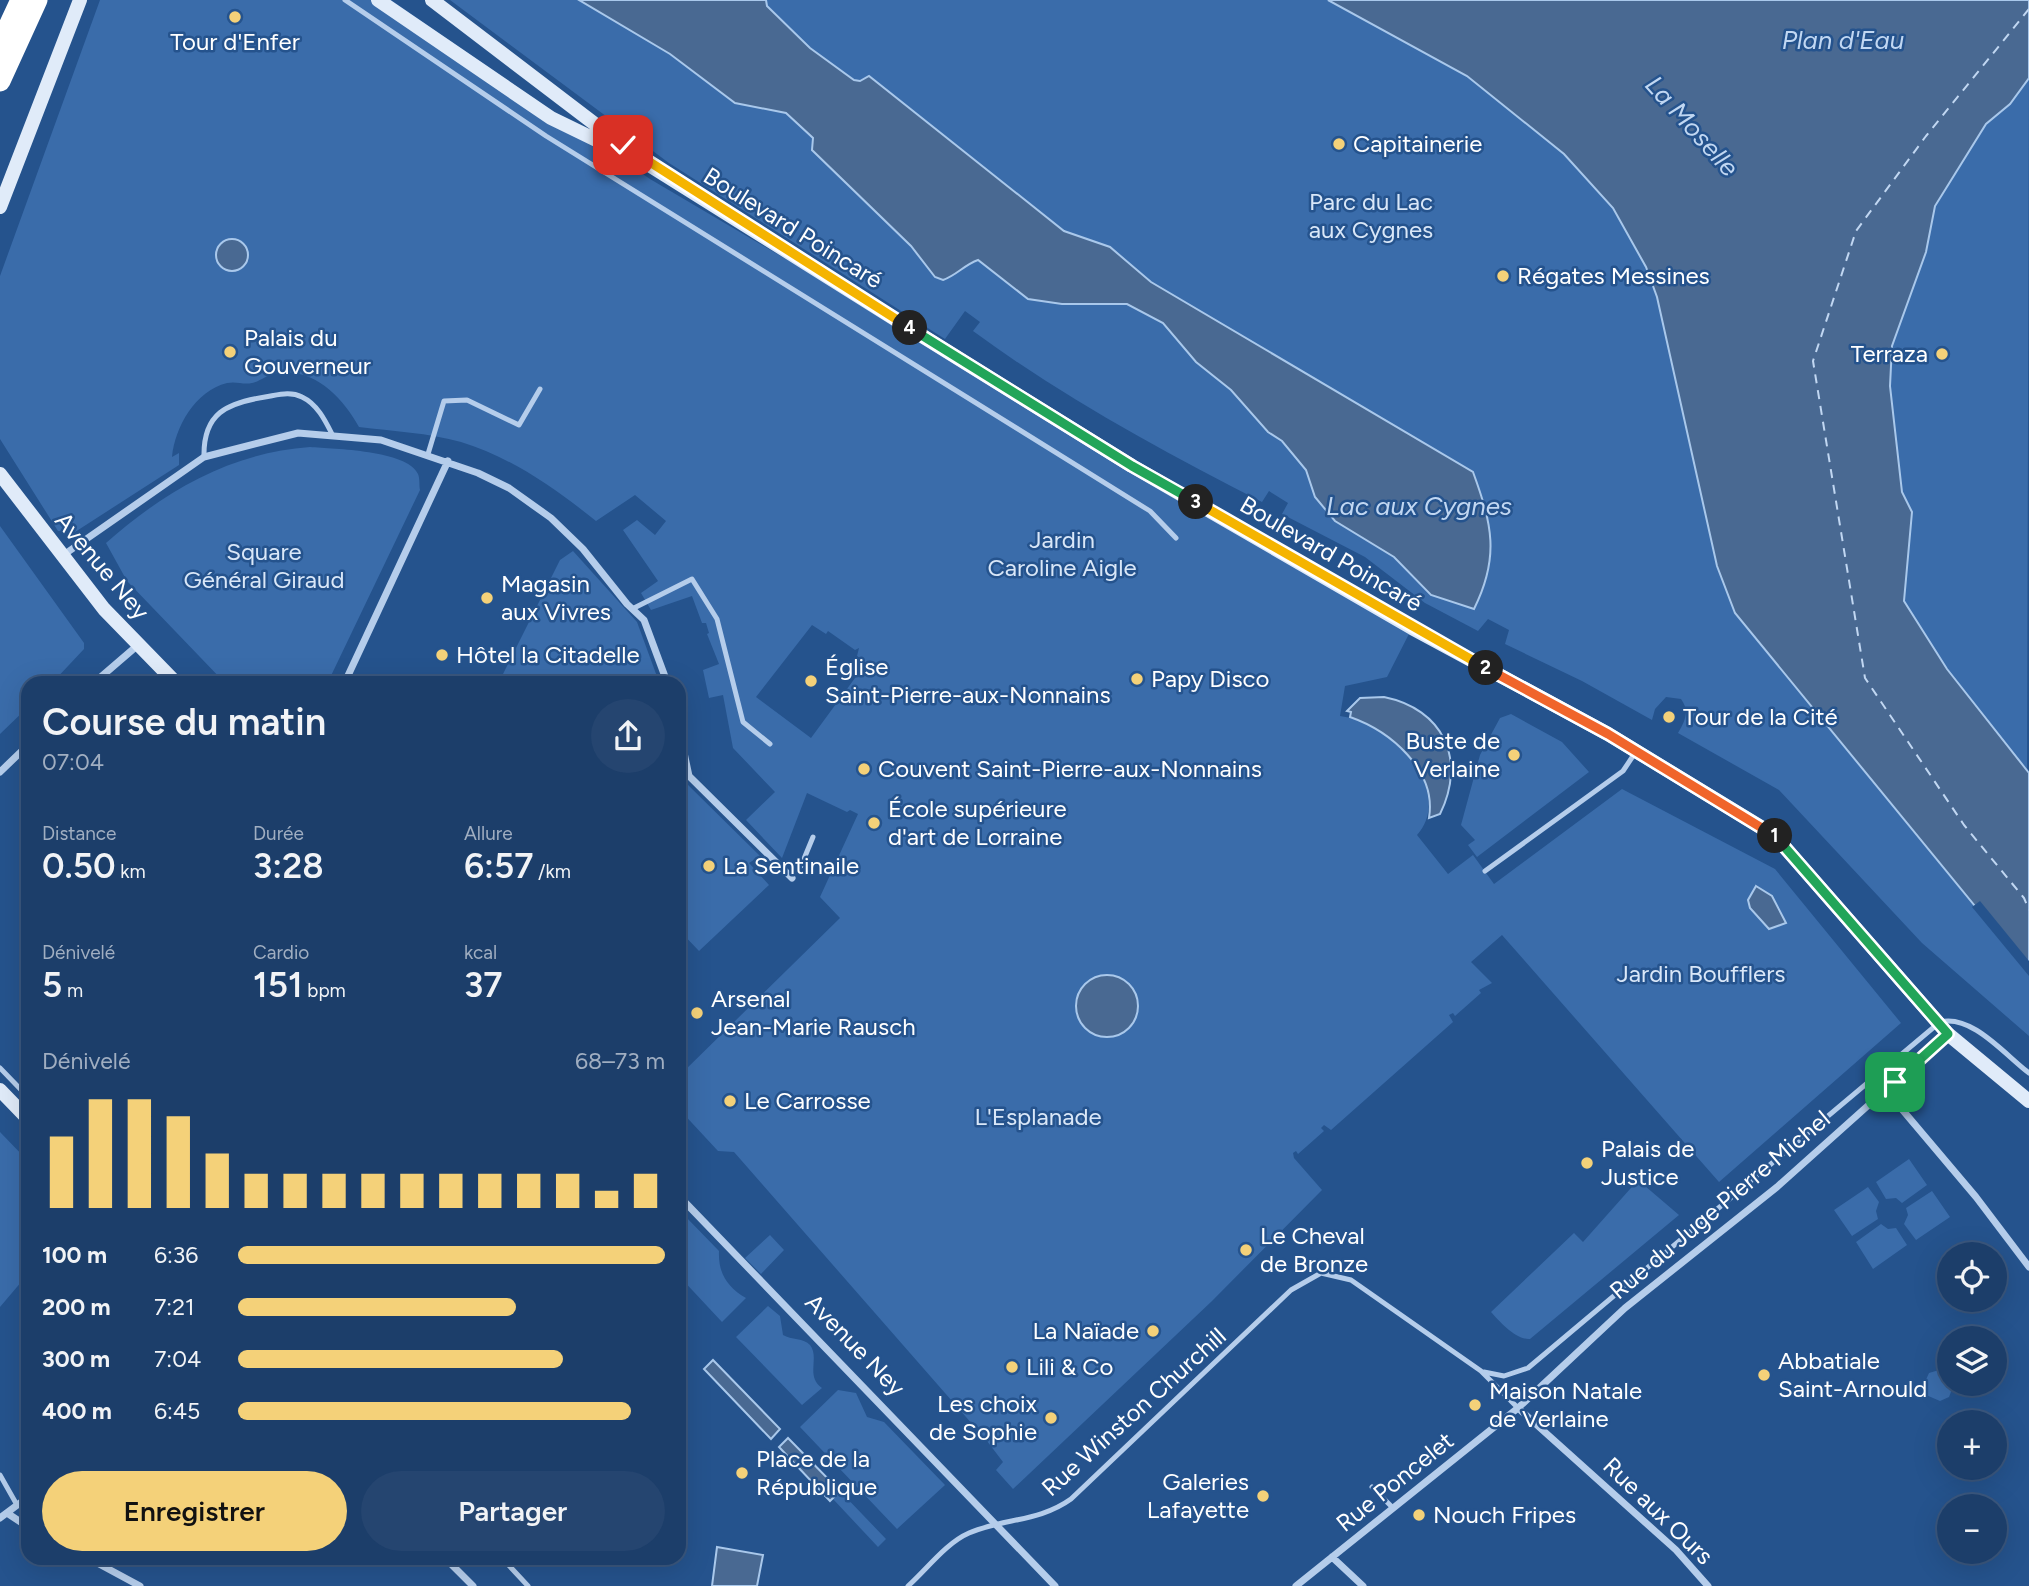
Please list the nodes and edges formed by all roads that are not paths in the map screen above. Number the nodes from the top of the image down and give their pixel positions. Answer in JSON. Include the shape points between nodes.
{"nodes":[{"id":1,"x":21,"y":0,"type":"edge"},
{"id":2,"x":37,"y":0,"type":"edge"},
{"id":3,"x":80,"y":0,"type":"edge"},
{"id":4,"x":345,"y":0,"type":"edge"},
{"id":5,"x":378,"y":0,"type":"edge"},
{"id":6,"x":432,"y":0,"type":"edge"},
{"id":7,"x":0,"y":45,"type":"edge"},
{"id":8,"x":0,"y":81,"type":"edge"},
{"id":9,"x":646,"y":163,"type":"junction"},
{"id":10,"x":0,"y":207,"type":"edge"},
{"id":11,"x":540,"y":389,"type":"dead end"},
{"id":12,"x":332,"y":434,"type":"junction"},
{"id":13,"x":428,"y":454,"type":"junction"},
{"id":14,"x":204,"y":457,"type":"junction"},
{"id":15,"x":448,"y":461,"type":"junction"},
{"id":16,"x":0,"y":474,"type":"edge"},
{"id":17,"x":1176,"y":538,"type":"dead end"},
{"id":18,"x":62,"y":557,"type":"junction"},
{"id":19,"x":632,"y":609,"type":"junction"},
{"id":20,"x":139,"y":645,"type":"junction"},
{"id":21,"x":102,"y":676,"type":"edge"},
{"id":22,"x":169,"y":676,"type":"edge"},
{"id":23,"x":348,"y":676,"type":"edge"},
{"id":24,"x":665,"y":676,"type":"edge"},
{"id":25,"x":770,"y":744,"type":"dead end"},
{"id":26,"x":21,"y":752,"type":"edge"},
{"id":27,"x":1635,"y":753,"type":"junction"},
{"id":28,"x":686,"y":762,"type":"edge"},
{"id":29,"x":0,"y":772,"type":"edge"},
{"id":30,"x":813,"y":837,"type":"dead end"},
{"id":31,"x":1485,"y":871,"type":"dead end"},
{"id":32,"x":791,"y":877,"type":"joint"},
{"id":33,"x":1944,"y":1028,"type":"junction"},
{"id":34,"x":0,"y":1068,"type":"edge"},
{"id":35,"x":2029,"y":1073,"type":"edge"},
{"id":36,"x":0,"y":1090,"type":"edge"},
{"id":37,"x":21,"y":1090,"type":"edge"},
{"id":38,"x":2029,"y":1101,"type":"edge"},
{"id":39,"x":1900,"y":1107,"type":"dead end"},
{"id":40,"x":21,"y":1112,"type":"edge"},
{"id":41,"x":686,"y":1203,"type":"edge"},
{"id":42,"x":2029,"y":1268,"type":"edge"},
{"id":43,"x":1481,"y":1371,"type":"junction"},
{"id":44,"x":1518,"y":1408,"type":"junction"},
{"id":45,"x":0,"y":1475,"type":"edge"},
{"id":46,"x":1372,"y":1487,"type":"dead end"},
{"id":47,"x":21,"y":1502,"type":"edge"},
{"id":48,"x":17,"y":1505,"type":"junction"},
{"id":49,"x":1394,"y":1508,"type":"junction"},
{"id":50,"x":2,"y":1513,"type":"edge"},
{"id":51,"x":21,"y":1523,"type":"edge"},
{"id":52,"x":996,"y":1526,"type":"junction"},
{"id":53,"x":1332,"y":1558,"type":"junction"},
{"id":54,"x":101,"y":1565,"type":"edge"},
{"id":55,"x":452,"y":1565,"type":"edge"},
{"id":56,"x":508,"y":1565,"type":"edge"},
{"id":57,"x":140,"y":1586,"type":"edge"},
{"id":58,"x":473,"y":1586,"type":"edge"},
{"id":59,"x":528,"y":1586,"type":"edge"},
{"id":60,"x":908,"y":1586,"type":"edge"},
{"id":61,"x":1055,"y":1586,"type":"edge"},
{"id":62,"x":1296,"y":1586,"type":"edge"},
{"id":63,"x":1363,"y":1586,"type":"edge"},
{"id":64,"x":1708,"y":1586,"type":"edge"}],
"edges":[{"from":1,"to":7,"type":"highway"},
{"from":2,"to":8,"type":"highway"},
{"from":3,"to":10,"type":"main road"},
{"from":4,"to":17,"type":"lane","via":[[546,136],[1150,511]]},
{"from":5,"to":9,"type":"main road","name":"Boulevard Poincaré","via":[[551,118]]},
{"from":6,"to":9,"type":"main road","name":"Boulevard Poincaré"},
{"from":9,"to":27,"type":"main road","name":"Boulevard Poincaré","via":[[1132,466]]},
{"from":11,"to":13,"type":"lane","via":[[519,425],[467,400],[444,401]]},
{"from":12,"to":13,"type":"street","via":[[381,440]]},
{"from":12,"to":14,"type":"street","via":[[298,433]]},
{"from":12,"to":14,"type":"lane","via":[[324,418],[299,395],[239,401],[214,417],[204,442]]},
{"from":13,"to":15,"type":"street"},
{"from":14,"to":18,"type":"street"},
{"from":15,"to":19,"type":"street","via":[[509,488],[551,518]]},
{"from":15,"to":23,"type":"street"},
{"from":16,"to":18,"type":"main road","name":"Avenue Ney"},
{"from":18,"to":20,"type":"main road","name":"Avenue Ney"},
{"from":19,"to":24,"type":"street","via":[[644,620]]},
{"from":19,"to":25,"type":"lane","via":[[692,579],[717,619],[743,722]]},
{"from":20,"to":21,"type":"street"},
{"from":20,"to":22,"type":"main road","name":"Avenue Ney"},
{"from":26,"to":29,"type":"street"},
{"from":27,"to":31,"type":"lane","via":[[1623,771]]},
{"from":27,"to":33,"type":"main road","name":"Boulevard Poincaré","via":[[1774,835]]},
{"from":28,"to":32,"type":"street","via":[[689,776]]},
{"from":30,"to":32,"type":"lane"},
{"from":33,"to":35,"type":"lane","via":[[1951,1019],[1971,1028]]},
{"from":33,"to":38,"type":"main road","name":"Boulevard Poincaré"},
{"from":33,"to":43,"type":"lane","name":"Rue du Juge Pierre Michel","via":[[1528,1367],[1504,1376]]},
{"from":33,"to":44,"type":"street","name":"Rue du Juge Pierre Michel","via":[[1777,1187],[1625,1308]]},
{"from":34,"to":37,"type":"lane"},
{"from":36,"to":40,"type":"main road"},
{"from":39,"to":42,"type":"street"},
{"from":41,"to":52,"type":"street","name":"Avenue Ney"},
{"from":43,"to":44,"type":"lane"},
{"from":43,"to":52,"type":"lane","name":"Rue Winston Churchill","via":[[1341,1275],[1321,1273],[1291,1290],[1061,1507],[1037,1518]]},
{"from":44,"to":49,"type":"street","name":"Rue Poncelet"},
{"from":44,"to":64,"type":"street","name":"Rue aux Ours","via":[[1676,1550]]},
{"from":45,"to":48,"type":"lane"},
{"from":46,"to":49,"type":"lane"},
{"from":47,"to":48,"type":"street"},
{"from":48,"to":50,"type":"street"},
{"from":49,"to":53,"type":"street","name":"Rue Poncelet"},
{"from":50,"to":51,"type":"street"},
{"from":52,"to":60,"type":"lane","name":"Rue Winston Churchill","via":[[959,1538]]},
{"from":52,"to":61,"type":"street","name":"Avenue Ney"},
{"from":53,"to":62,"type":"street","name":"Rue Poncelet"},
{"from":53,"to":63,"type":"street"},
{"from":54,"to":57,"type":"street"},
{"from":55,"to":58,"type":"street"},
{"from":56,"to":59,"type":"lane"}]}
